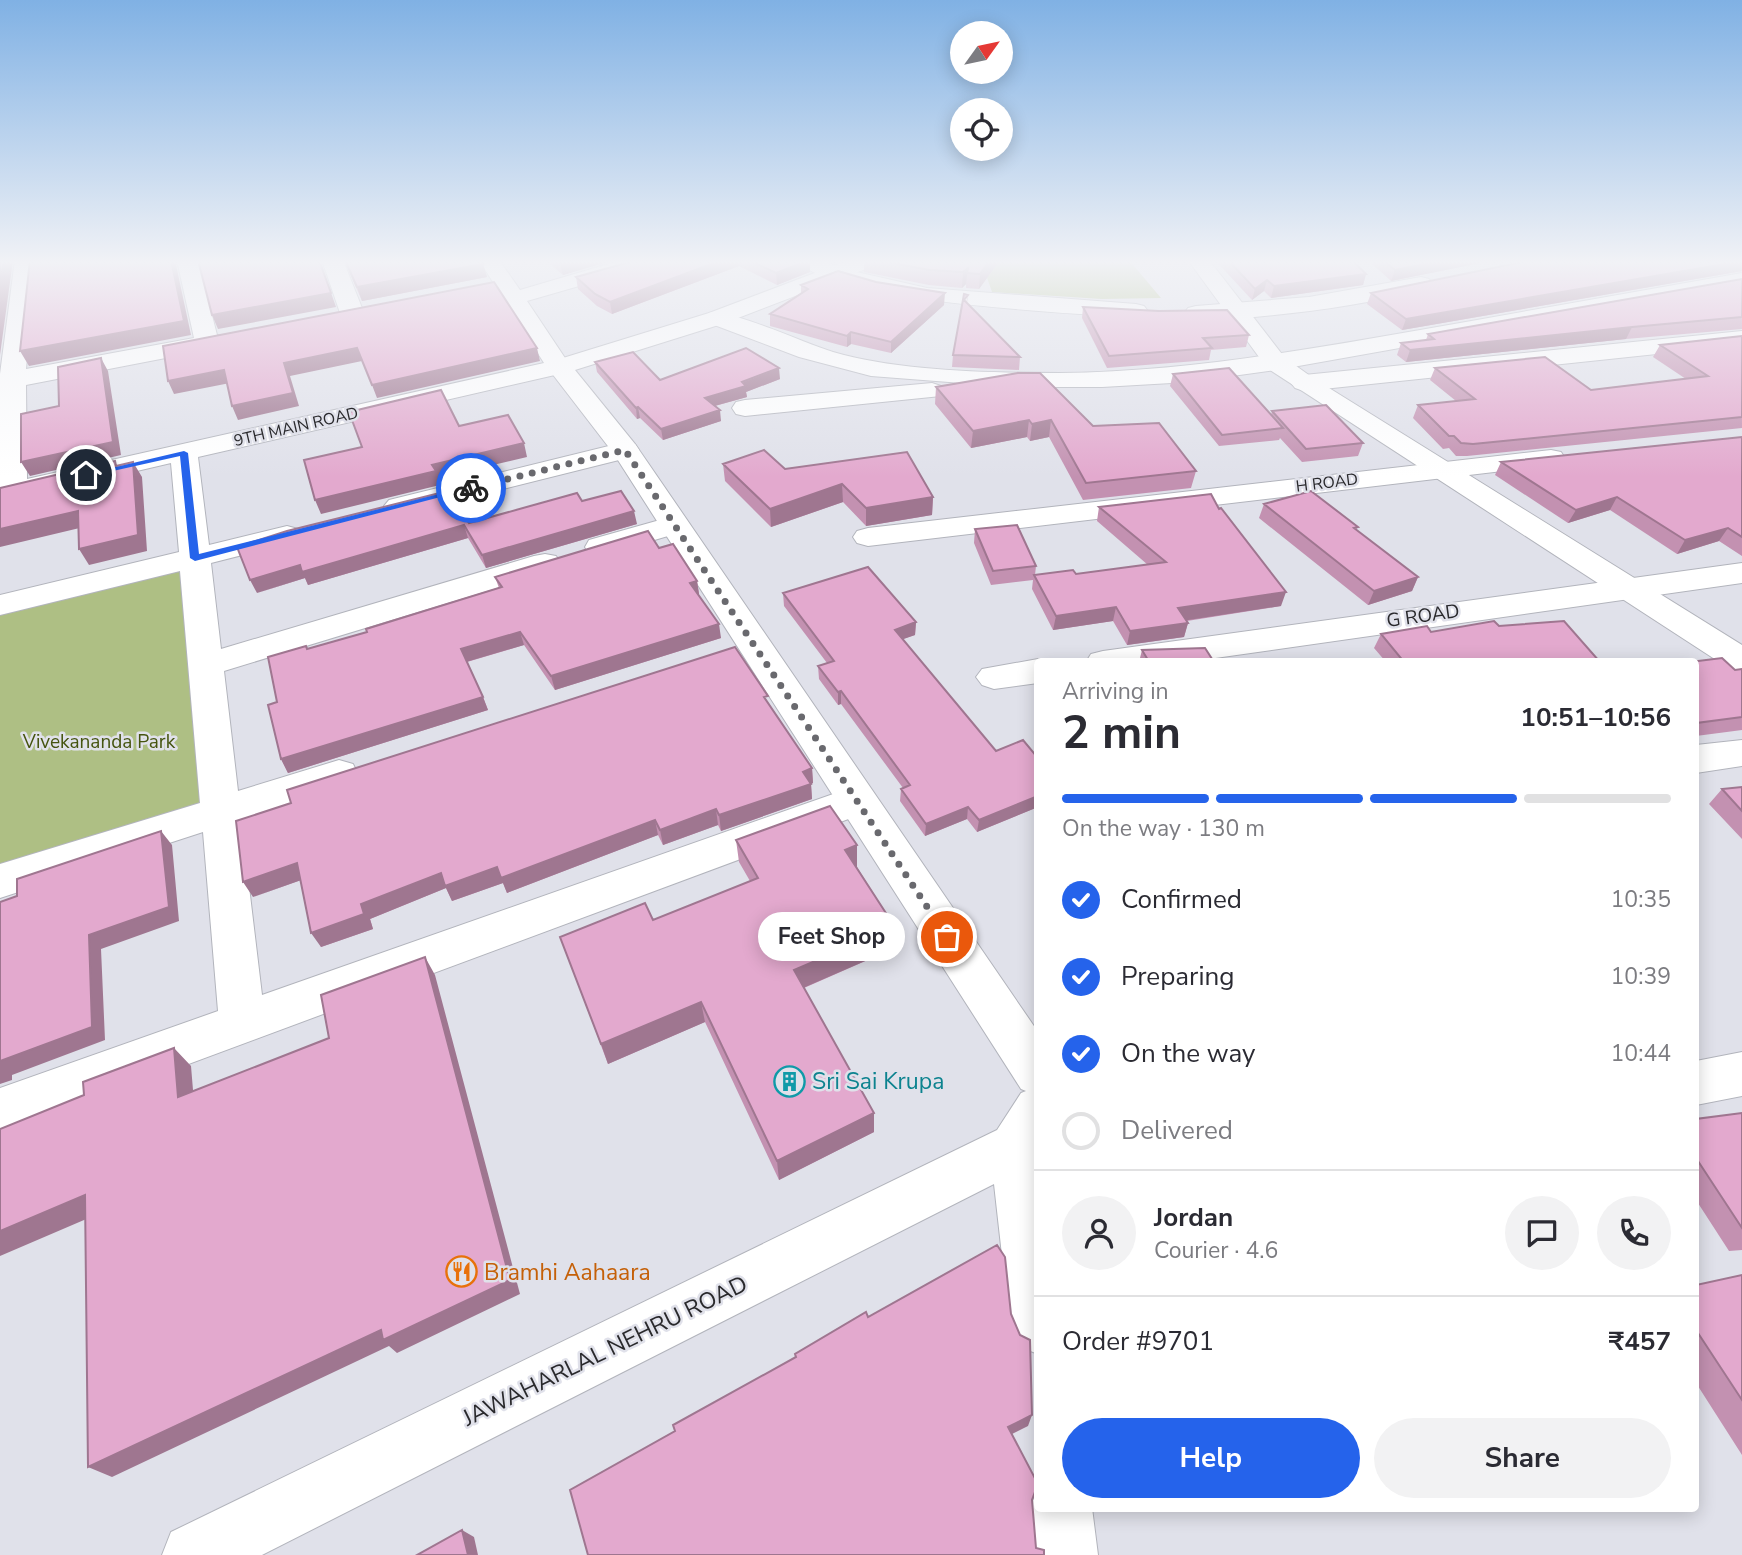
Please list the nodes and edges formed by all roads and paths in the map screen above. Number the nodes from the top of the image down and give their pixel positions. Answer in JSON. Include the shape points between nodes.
{"nodes":[{"id":1,"x":14,"y":333,"type":"edge"},
{"id":2,"x":204,"y":333,"type":"edge"},
{"id":3,"x":537,"y":333,"type":"edge"},
{"id":4,"x":670,"y":333,"type":"edge"},
{"id":5,"x":754,"y":333,"type":"edge"},
{"id":6,"x":1253,"y":333,"type":"edge"},
{"id":7,"x":1446,"y":333,"type":"edge"},
{"id":8,"x":233,"y":338,"type":"edge"},
{"id":9,"x":1742,"y":338,"type":"edge"},
{"id":10,"x":207,"y":343,"type":"junction"},
{"id":11,"x":1276,"y":363,"type":"junction"},
{"id":12,"x":559,"y":367,"type":"junction"},
{"id":13,"x":7,"y":381,"type":"edge"},
{"id":14,"x":993,"y":381,"type":"junction"},
{"id":15,"x":1304,"y":383,"type":"junction"},
{"id":16,"x":745,"y":408,"type":"dead end"},
{"id":17,"x":625,"y":450,"type":"junction"},
{"id":18,"x":184,"y":453,"type":"junction"},
{"id":19,"x":1577,"y":456,"type":"edge"},
{"id":20,"x":1439,"y":470,"type":"junction"},
{"id":21,"x":6,"y":492,"type":"edge"},
{"id":22,"x":369,"y":514,"type":"edge"},
{"id":23,"x":674,"y":525,"type":"junction"},
{"id":24,"x":316,"y":527,"type":"edge"},
{"id":25,"x":868,"y":537,"type":"dead end"},
{"id":26,"x":195,"y":558,"type":"junction"},
{"id":27,"x":1742,"y":572,"type":"edge"},
{"id":28,"x":1628,"y":587,"type":"junction"},
{"id":29,"x":0,"y":605,"type":"edge"},
{"id":30,"x":1131,"y":658,"type":"edge"},
{"id":31,"x":1742,"y":661,"type":"edge"},
{"id":32,"x":205,"y":665,"type":"junction"},
{"id":33,"x":1034,"y":672,"type":"edge"},
{"id":34,"x":994,"y":677,"type":"dead end"},
{"id":35,"x":1742,"y":753,"type":"edge"},
{"id":36,"x":1699,"y":759,"type":"edge"},
{"id":37,"x":366,"y":765,"type":"edge"},
{"id":38,"x":856,"y":801,"type":"junction"},
{"id":39,"x":220,"y":811,"type":"junction"},
{"id":40,"x":0,"y":881,"type":"edge"},
{"id":41,"x":242,"y":1021,"type":"junction"},
{"id":42,"x":1034,"y":1067,"type":"edge"},
{"id":43,"x":1742,"y":1074,"type":"edge"},
{"id":44,"x":1699,"y":1082,"type":"edge"},
{"id":45,"x":0,"y":1111,"type":"edge"},
{"id":46,"x":1030,"y":1131,"type":"edge"},
{"id":47,"x":1034,"y":1228,"type":"edge"},
{"id":48,"x":1061,"y":1512,"type":"edge"},
{"id":49,"x":194,"y":1555,"type":"edge"},
{"id":50,"x":1066,"y":1555,"type":"edge"}],
"edges":[{"from":1,"to":13,"type":"street"},
{"from":2,"to":10,"type":"street"},
{"from":3,"to":12,"type":"street"},
{"from":4,"to":12,"type":"street","name":"9TH MAIN ROAD"},
{"from":5,"to":14,"type":"street","via":[[863,367]]},
{"from":6,"to":11,"type":"street"},
{"from":7,"to":11,"type":"street"},
{"from":8,"to":10,"type":"street"},
{"from":9,"to":15,"type":"street"},
{"from":10,"to":13,"type":"street"},
{"from":11,"to":14,"type":"street","via":[[1199,374]]},
{"from":11,"to":15,"type":"street"},
{"from":12,"to":17,"type":"street"},
{"from":12,"to":18,"type":"street","name":"9TH MAIN ROAD"},
{"from":13,"to":21,"type":"street"},
{"from":14,"to":16,"type":"street","via":[[961,389]]},
{"from":15,"to":20,"type":"street"},
{"from":17,"to":22,"type":"street"},
{"from":17,"to":23,"type":"street"},
{"from":18,"to":21,"type":"street","name":"9TH MAIN ROAD"},
{"from":18,"to":26,"type":"street"},
{"from":19,"to":20,"type":"street","name":"H ROAD"},
{"from":20,"to":25,"type":"street","name":"H ROAD"},
{"from":20,"to":28,"type":"street"},
{"from":23,"to":32,"type":"street"},
{"from":23,"to":38,"type":"street","via":[[738,647]]},
{"from":24,"to":26,"type":"street"},
{"from":26,"to":29,"type":"street"},
{"from":26,"to":32,"type":"street"},
{"from":27,"to":28,"type":"street","name":"G ROAD"},
{"from":28,"to":30,"type":"street","name":"G ROAD"},
{"from":28,"to":31,"type":"street"},
{"from":32,"to":39,"type":"street"},
{"from":33,"to":34,"type":"street"},
{"from":35,"to":36,"type":"street"},
{"from":37,"to":39,"type":"street"},
{"from":38,"to":41,"type":"street"},
{"from":38,"to":42,"type":"street"},
{"from":39,"to":40,"type":"street"},
{"from":39,"to":41,"type":"street"},
{"from":41,"to":45,"type":"street"},
{"from":43,"to":44,"type":"street"},
{"from":46,"to":47,"type":"street"},
{"from":46,"to":49,"type":"street","name":"JAWAHARLAL NEHRU ROAD"},
{"from":48,"to":50,"type":"street"}]}
